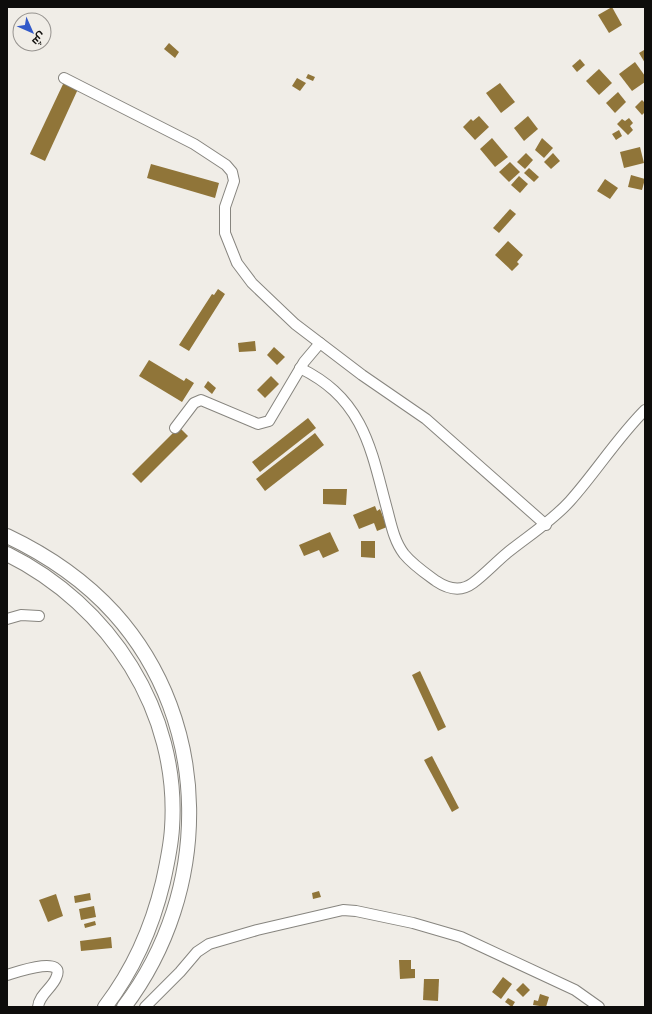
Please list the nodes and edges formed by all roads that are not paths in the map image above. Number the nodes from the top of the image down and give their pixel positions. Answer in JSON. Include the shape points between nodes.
{"nodes":[{"id":1,"x":64,"y":78,"type":"dead end"},
{"id":2,"x":320,"y":343,"type":"junction"},
{"id":3,"x":300,"y":368,"type":"junction"},
{"id":4,"x":645,"y":410,"type":"edge"},
{"id":5,"x":175,"y":428,"type":"dead end"},
{"id":6,"x":546,"y":525,"type":"junction"},
{"id":7,"x":7,"y":536,"type":"edge"},
{"id":8,"x":7,"y":554,"type":"edge"},
{"id":9,"x":39,"y":616,"type":"dead end"},
{"id":10,"x":7,"y":619,"type":"edge"},
{"id":11,"x":7,"y":975,"type":"edge"},
{"id":12,"x":38,"y":1007,"type":"edge"},
{"id":13,"x":104,"y":1007,"type":"edge"},
{"id":14,"x":124,"y":1007,"type":"edge"},
{"id":15,"x":145,"y":1007,"type":"edge"},
{"id":16,"x":599,"y":1007,"type":"edge"}],
"edges":[{"from":1,"to":2,"type":"street","via":[[194,144],[226,165],[232,172],[234,181],[225,207],[224,224],[238,263],[252,284]]},
{"from":2,"to":3,"type":"street"},
{"from":2,"to":6,"type":"street","via":[[426,419]]},
{"from":3,"to":5,"type":"street","via":[[272,419],[265,423],[258,424],[201,400],[194,403]]},
{"from":3,"to":6,"type":"street","via":[[328,384],[345,401],[364,434],[374,460],[398,545],[416,566],[443,585],[453,589],[468,586]]},
{"from":4,"to":6,"type":"street","via":[[570,501]]},
{"from":7,"to":14,"type":"highway","via":[[40,553],[72,575],[114,613],[138,643],[157,675],[172,708],[182,742],[188,776],[190,812],[184,877],[161,946]]},
{"from":8,"to":13,"type":"highway","via":[[62,589],[91,615],[113,640],[149,698],[167,754],[172,792],[172,829],[160,893],[150,928],[135,962]]},
{"from":9,"to":10,"type":"street","via":[[21,615]]},
{"from":11,"to":12,"type":"street","via":[[31,968],[54,967],[56,978]]},
{"from":15,"to":16,"type":"street","via":[[197,952],[210,944],[330,912],[349,910],[413,923],[461,937],[575,990]]}]}
